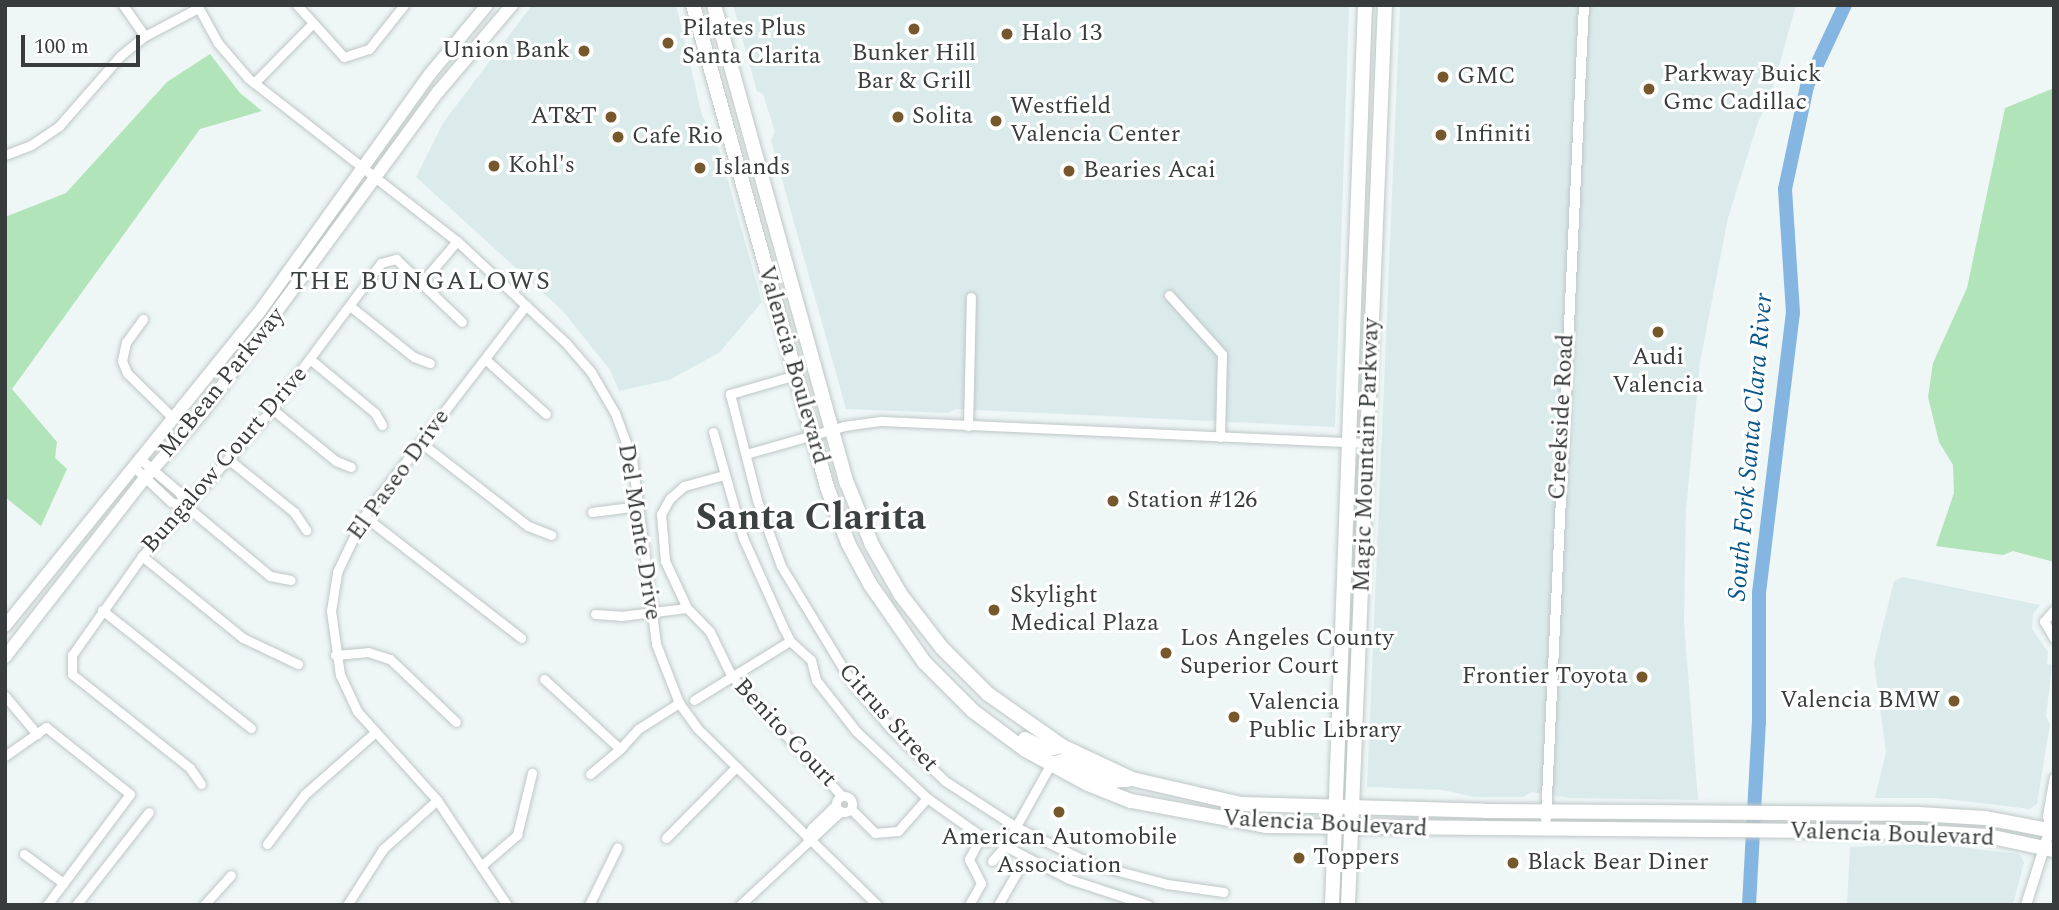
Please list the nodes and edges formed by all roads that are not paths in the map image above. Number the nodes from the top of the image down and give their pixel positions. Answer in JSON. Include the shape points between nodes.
{"nodes":[{"id":1,"x":123,"y":5,"type":"edge"},
{"id":2,"x":297,"y":5,"type":"edge"},
{"id":3,"x":404,"y":5,"type":"edge"},
{"id":4,"x":487,"y":5,"type":"edge"},
{"id":5,"x":512,"y":5,"type":"edge"},
{"id":6,"x":693,"y":5,"type":"edge"},
{"id":7,"x":714,"y":5,"type":"edge"},
{"id":8,"x":1365,"y":5,"type":"edge"},
{"id":9,"x":1385,"y":5,"type":"edge"},
{"id":10,"x":1584,"y":5,"type":"edge"},
{"id":11,"x":197,"y":6,"type":"edge"},
{"id":12,"x":312,"y":24,"type":"junction"},
{"id":13,"x":145,"y":36,"type":"junction"},
{"id":14,"x":1364,"y":54,"type":"junction"},
{"id":15,"x":254,"y":83,"type":"junction"},
{"id":16,"x":1380,"y":144,"type":"junction"},
{"id":17,"x":5,"y":155,"type":"edge"},
{"id":18,"x":365,"y":168,"type":"junction"},
{"id":19,"x":377,"y":177,"type":"junction"},
{"id":20,"x":457,"y":241,"type":"junction"},
{"id":21,"x":423,"y":281,"type":"junction"},
{"id":22,"x":1169,"y":295,"type":"dead end"},
{"id":23,"x":971,"y":297,"type":"dead end"},
{"id":24,"x":526,"y":305,"type":"junction"},
{"id":25,"x":351,"y":306,"type":"junction"},
{"id":26,"x":143,"y":318,"type":"dead end"},
{"id":27,"x":462,"y":322,"type":"dead end"},
{"id":28,"x":485,"y":359,"type":"junction"},
{"id":29,"x":312,"y":360,"type":"junction"},
{"id":30,"x":430,"y":363,"type":"dead end"},
{"id":31,"x":796,"y":375,"type":"junction"},
{"id":32,"x":272,"y":409,"type":"junction"},
{"id":33,"x":546,"y":414,"type":"dead end"},
{"id":34,"x":173,"y":418,"type":"junction"},
{"id":35,"x":382,"y":425,"type":"dead end"},
{"id":36,"x":968,"y":426,"type":"junction"},
{"id":37,"x":831,"y":430,"type":"junction"},
{"id":38,"x":713,"y":432,"type":"dead end"},
{"id":39,"x":813,"y":435,"type":"junction"},
{"id":40,"x":1220,"y":437,"type":"junction"},
{"id":41,"x":420,"y":442,"type":"junction"},
{"id":42,"x":1349,"y":442,"type":"junction"},
{"id":43,"x":1367,"y":443,"type":"junction"},
{"id":44,"x":746,"y":454,"type":"junction"},
{"id":45,"x":228,"y":459,"type":"junction"},
{"id":46,"x":136,"y":462,"type":"junction"},
{"id":47,"x":351,"y":467,"type":"dead end"},
{"id":48,"x":149,"y":473,"type":"junction"},
{"id":49,"x":724,"y":475,"type":"junction"},
{"id":50,"x":186,"y":506,"type":"junction"},
{"id":51,"x":639,"y":506,"type":"junction"},
{"id":52,"x":592,"y":512,"type":"dead end"},
{"id":53,"x":364,"y":516,"type":"junction"},
{"id":54,"x":306,"y":530,"type":"dead end"},
{"id":55,"x":551,"y":536,"type":"dead end"},
{"id":56,"x":846,"y":537,"type":"junction"},
{"id":57,"x":142,"y":556,"type":"junction"},
{"id":58,"x":291,"y":580,"type":"dead end"},
{"id":59,"x":901,"y":596,"type":"junction"},
{"id":60,"x":687,"y":608,"type":"junction"},
{"id":61,"x":102,"y":610,"type":"junction"},
{"id":62,"x":2054,"y":610,"type":"edge"},
{"id":63,"x":595,"y":614,"type":"dead end"},
{"id":64,"x":652,"y":614,"type":"junction"},
{"id":65,"x":5,"y":626,"type":"edge"},
{"id":66,"x":521,"y":638,"type":"dead end"},
{"id":67,"x":2054,"y":638,"type":"edge"},
{"id":68,"x":790,"y":641,"type":"junction"},
{"id":69,"x":335,"y":655,"type":"junction"},
{"id":70,"x":5,"y":657,"type":"edge"},
{"id":71,"x":298,"y":664,"type":"dead end"},
{"id":72,"x":732,"y":677,"type":"junction"},
{"id":73,"x":544,"y":679,"type":"dead end"},
{"id":74,"x":5,"y":696,"type":"edge"},
{"id":75,"x":695,"y":700,"type":"dead end"},
{"id":76,"x":679,"y":703,"type":"junction"},
{"id":77,"x":456,"y":722,"type":"dead end"},
{"id":78,"x":251,"y":728,"type":"dead end"},
{"id":79,"x":37,"y":734,"type":"junction"},
{"id":80,"x":373,"y":734,"type":"junction"},
{"id":81,"x":1004,"y":735,"type":"junction"},
{"id":82,"x":1062,"y":746,"type":"junction"},
{"id":83,"x":620,"y":749,"type":"junction"},
{"id":84,"x":5,"y":756,"type":"edge"},
{"id":85,"x":1049,"y":765,"type":"junction"},
{"id":86,"x":736,"y":767,"type":"junction"},
{"id":87,"x":532,"y":773,"type":"dead end"},
{"id":88,"x":590,"y":774,"type":"dead end"},
{"id":89,"x":2054,"y":778,"type":"edge"},
{"id":90,"x":1132,"y":779,"type":"junction"},
{"id":91,"x":201,"y":784,"type":"dead end"},
{"id":92,"x":842,"y":796,"type":"junction"},
{"id":93,"x":927,"y":798,"type":"junction"},
{"id":94,"x":437,"y":800,"type":"junction"},
{"id":95,"x":838,"y":808,"type":"junction"},
{"id":96,"x":1338,"y":808,"type":"junction"},
{"id":97,"x":1354,"y":808,"type":"junction"},
{"id":98,"x":851,"y":809,"type":"junction"},
{"id":99,"x":1546,"y":810,"type":"junction"},
{"id":100,"x":149,"y":813,"type":"dead end"},
{"id":101,"x":1016,"y":827,"type":"junction"},
{"id":102,"x":1335,"y":827,"type":"junction"},
{"id":103,"x":1351,"y":827,"type":"junction"},
{"id":104,"x":1545,"y":829,"type":"junction"},
{"id":105,"x":2052,"y":829,"type":"edge"},
{"id":106,"x":666,"y":838,"type":"dead end"},
{"id":107,"x":807,"y":838,"type":"junction"},
{"id":108,"x":267,"y":844,"type":"dead end"},
{"id":109,"x":1005,"y":846,"type":"junction"},
{"id":110,"x":617,"y":848,"type":"dead end"},
{"id":111,"x":2048,"y":848,"type":"edge"},
{"id":112,"x":24,"y":854,"type":"dead end"},
{"id":113,"x":1025,"y":858,"type":"junction"},
{"id":114,"x":992,"y":861,"type":"dead end"},
{"id":115,"x":481,"y":866,"type":"junction"},
{"id":116,"x":231,"y":875,"type":"dead end"},
{"id":117,"x":63,"y":883,"type":"junction"},
{"id":118,"x":1223,"y":892,"type":"dead end"},
{"id":119,"x":47,"y":905,"type":"edge"},
{"id":120,"x":76,"y":905,"type":"edge"},
{"id":121,"x":204,"y":905,"type":"edge"},
{"id":122,"x":346,"y":905,"type":"edge"},
{"id":123,"x":507,"y":905,"type":"edge"},
{"id":124,"x":589,"y":905,"type":"edge"},
{"id":125,"x":740,"y":905,"type":"edge"},
{"id":126,"x":877,"y":905,"type":"edge"},
{"id":127,"x":969,"y":905,"type":"edge"},
{"id":128,"x":998,"y":905,"type":"edge"},
{"id":129,"x":1148,"y":905,"type":"edge"},
{"id":130,"x":1332,"y":905,"type":"edge"},
{"id":131,"x":1348,"y":905,"type":"edge"},
{"id":132,"x":2026,"y":905,"type":"edge"}],
"edges":[{"from":1,"to":13,"type":"street"},
{"from":2,"to":12,"type":"street"},
{"from":3,"to":12,"type":"street","via":[[369,49],[352,57],[336,53]]},
{"from":4,"to":18,"type":"main road","name":"McBean Parkway","via":[[429,74]]},
{"from":5,"to":19,"type":"main road","name":"McBean Parkway","via":[[438,92]]},
{"from":6,"to":31,"type":"main road","name":"Valencia Boulevard"},
{"from":7,"to":37,"type":"main road","name":"Valencia Boulevard"},
{"from":8,"to":14,"type":"main road","name":"Magic Mountain Parkway"},
{"from":9,"to":16,"type":"main road","name":"Magic Mountain Parkway"},
{"from":10,"to":99,"type":"street","name":"Creekside Road"},
{"from":11,"to":13,"type":"street"},
{"from":11,"to":15,"type":"street","name":"Del Monte Drive","via":[[218,43]]},
{"from":12,"to":15,"type":"street"},
{"from":13,"to":17,"type":"street","via":[[120,56],[59,126]]},
{"from":14,"to":16,"type":"main road","via":[[1372,86],[1372,138]]},
{"from":14,"to":42,"type":"main road","name":"Magic Mountain Parkway"},
{"from":15,"to":18,"type":"street","name":"Del Monte Drive"},
{"from":16,"to":43,"type":"main road","name":"Magic Mountain Parkway"},
{"from":18,"to":19,"type":"street","name":"Del Monte Drive"},
{"from":18,"to":34,"type":"main road","name":"McBean Parkway","via":[[258,314]]},
{"from":19,"to":20,"type":"street","name":"Del Monte Drive"},
{"from":19,"to":48,"type":"main road","name":"McBean Parkway","via":[[202,413]]},
{"from":20,"to":21,"type":"street"},
{"from":20,"to":24,"type":"street","name":"Del Monte Drive"},
{"from":21,"to":25,"type":"street","name":"Bungalow Court Drive","via":[[389,258]]},
{"from":21,"to":27,"type":"street"},
{"from":22,"to":40,"type":"street","via":[[1223,354]]},
{"from":23,"to":36,"type":"street"},
{"from":24,"to":28,"type":"street","name":"El Paseo Drive"},
{"from":24,"to":51,"type":"street","name":"Del Monte Drive","via":[[566,343],[606,396],[630,451]]},
{"from":25,"to":29,"type":"street","name":"Bungalow Court Drive"},
{"from":25,"to":30,"type":"street","via":[[414,357]]},
{"from":26,"to":34,"type":"street","via":[[126,342],[122,361],[127,373]]},
{"from":28,"to":33,"type":"street"},
{"from":28,"to":41,"type":"street","name":"El Paseo Drive"},
{"from":29,"to":32,"type":"street","name":"Bungalow Court Drive"},
{"from":29,"to":35,"type":"street","via":[[375,413]]},
{"from":31,"to":39,"type":"main road","name":"Valencia Boulevard"},
{"from":31,"to":44,"type":"street","name":"Citrus Street","via":[[730,394]]},
{"from":32,"to":45,"type":"street","name":"Bungalow Court Drive"},
{"from":32,"to":47,"type":"street","via":[[336,461]]},
{"from":34,"to":46,"type":"main road","name":"McBean Parkway"},
{"from":36,"to":37,"type":"street","via":[[873,422]]},
{"from":36,"to":40,"type":"street"},
{"from":37,"to":39,"type":"street"},
{"from":37,"to":59,"type":"main road","name":"Valencia Boulevard","via":[[859,516]]},
{"from":38,"to":49,"type":"street"},
{"from":39,"to":44,"type":"street"},
{"from":39,"to":56,"type":"main road","name":"Valencia Boulevard"},
{"from":40,"to":42,"type":"street"},
{"from":41,"to":53,"type":"street","name":"El Paseo Drive"},
{"from":41,"to":55,"type":"street","via":[[528,526]]},
{"from":42,"to":43,"type":"street"},
{"from":42,"to":96,"type":"main road","name":"Magic Mountain Parkway"},
{"from":43,"to":97,"type":"main road","name":"Magic Mountain Parkway"},
{"from":44,"to":101,"type":"street","name":"Citrus Street","via":[[781,566],[847,677],[891,729],[945,781]]},
{"from":45,"to":50,"type":"street","name":"Bungalow Court Drive"},
{"from":45,"to":54,"type":"street","via":[[294,512]]},
{"from":46,"to":48,"type":"street"},
{"from":46,"to":65,"type":"main road","name":"McBean Parkway"},
{"from":48,"to":50,"type":"street","via":[[171,502]]},
{"from":48,"to":70,"type":"main road","name":"McBean Parkway"},
{"from":49,"to":60,"type":"street","name":"Benito Court","via":[[684,486],[661,514],[665,561]]},
{"from":49,"to":68,"type":"street","via":[[743,538]]},
{"from":50,"to":57,"type":"street","name":"Bungalow Court Drive"},
{"from":50,"to":58,"type":"street","via":[[270,576]]},
{"from":51,"to":52,"type":"street"},
{"from":51,"to":64,"type":"street","name":"Del Monte Drive"},
{"from":53,"to":66,"type":"street"},
{"from":53,"to":69,"type":"street","name":"El Paseo Drive","via":[[346,547],[333,592]]},
{"from":56,"to":59,"type":"main road","via":[[860,550],[887,598]]},
{"from":56,"to":81,"type":"main road","name":"Valencia Boulevard","via":[[906,641],[952,691]]},
{"from":57,"to":61,"type":"street","name":"Bungalow Court Drive"},
{"from":57,"to":71,"type":"street","via":[[243,638]]},
{"from":59,"to":82,"type":"main road","name":"Valencia Boulevard","via":[[974,681]]},
{"from":60,"to":64,"type":"street"},
{"from":60,"to":72,"type":"street","name":"Benito Court","via":[[709,632]]},
{"from":61,"to":78,"type":"street"},
{"from":61,"to":91,"type":"street","name":"Bungalow Court Drive","via":[[69,667],[72,674],[190,768]]},
{"from":62,"to":67,"type":"street","via":[[2044,621]]},
{"from":63,"to":64,"type":"street"},
{"from":64,"to":76,"type":"street","name":"Del Monte Drive","via":[[661,664]]},
{"from":68,"to":72,"type":"street"},
{"from":68,"to":93,"type":"street","via":[[811,660],[816,680],[856,731]]},
{"from":69,"to":77,"type":"street","via":[[368,652],[390,659]]},
{"from":69,"to":80,"type":"street","name":"El Paseo Drive","via":[[348,695]]},
{"from":72,"to":75,"type":"street"},
{"from":72,"to":92,"type":"street","name":"Benito Court"},
{"from":73,"to":83,"type":"street"},
{"from":74,"to":79,"type":"street"},
{"from":76,"to":83,"type":"street","via":[[638,729]]},
{"from":76,"to":86,"type":"street","name":"Del Monte Drive"},
{"from":79,"to":84,"type":"street"},
{"from":79,"to":117,"type":"street","via":[[46,727],[131,794]]},
{"from":80,"to":94,"type":"street","name":"El Paseo Drive"},
{"from":80,"to":108,"type":"street","via":[[312,787]]},
{"from":81,"to":82,"type":"main road","via":[[1020,736],[1046,750]]},
{"from":81,"to":85,"type":"main road","name":"Valencia Boulevard"},
{"from":82,"to":90,"type":"main road","name":"Valencia Boulevard"},
{"from":83,"to":88,"type":"street"},
{"from":85,"to":90,"type":"main road","via":[[1063,761],[1110,781]]},
{"from":85,"to":101,"type":"street"},
{"from":85,"to":102,"type":"main road","name":"Valencia Boulevard","via":[[1131,801],[1170,812],[1266,826]]},
{"from":86,"to":106,"type":"street"},
{"from":86,"to":107,"type":"street","name":"Del Monte Drive"},
{"from":87,"to":115,"type":"street","via":[[517,835]]},
{"from":89,"to":105,"type":"street","via":[[2047,816]]},
{"from":90,"to":96,"type":"main road","name":"Valencia Boulevard","via":[[1241,804]]},
{"from":92,"to":95,"type":"street"},
{"from":92,"to":98,"type":"street","name":"Benito Court","via":[[851,799]]},
{"from":93,"to":98,"type":"street","name":"Benito Court","via":[[898,831],[875,832]]},
{"from":93,"to":127,"type":"street","via":[[984,838],[969,859],[981,883]]},
{"from":94,"to":115,"type":"street","name":"El Paseo Drive"},
{"from":94,"to":122,"type":"street","via":[[383,849]]},
{"from":95,"to":98,"type":"street"},
{"from":95,"to":107,"type":"street"},
{"from":96,"to":97,"type":"main road","name":"Valencia Boulevard"},
{"from":96,"to":102,"type":"main road","name":"Magic Mountain Parkway"},
{"from":97,"to":99,"type":"main road","name":"Valencia Boulevard"},
{"from":97,"to":103,"type":"main road","name":"Magic Mountain Parkway"},
{"from":99,"to":104,"type":"street","name":"Creekside Road"},
{"from":99,"to":105,"type":"main road","name":"Valencia Boulevard","via":[[1985,818]]},
{"from":100,"to":120,"type":"street"},
{"from":101,"to":109,"type":"street"},
{"from":101,"to":118,"type":"street","name":"Citrus Street","via":[[1092,864],[1167,884]]},
{"from":102,"to":103,"type":"main road","name":"Valencia Boulevard"},
{"from":102,"to":130,"type":"main road","name":"Magic Mountain Parkway"},
{"from":103,"to":104,"type":"main road","name":"Valencia Boulevard"},
{"from":103,"to":131,"type":"main road","name":"Magic Mountain Parkway"},
{"from":104,"to":111,"type":"main road","name":"Valencia Boulevard","via":[[1988,836]]},
{"from":105,"to":111,"type":"street"},
{"from":107,"to":125,"type":"street"},
{"from":107,"to":126,"type":"street","name":"Del Monte Drive"},
{"from":109,"to":113,"type":"street"},
{"from":109,"to":114,"type":"street"},
{"from":110,"to":124,"type":"street"},
{"from":111,"to":132,"type":"street"},
{"from":112,"to":117,"type":"street"},
{"from":113,"to":128,"type":"street"},
{"from":113,"to":129,"type":"street","via":[[1069,879]]},
{"from":115,"to":123,"type":"street","name":"El Paseo Drive"},
{"from":116,"to":121,"type":"street"},
{"from":117,"to":119,"type":"street"}]}
